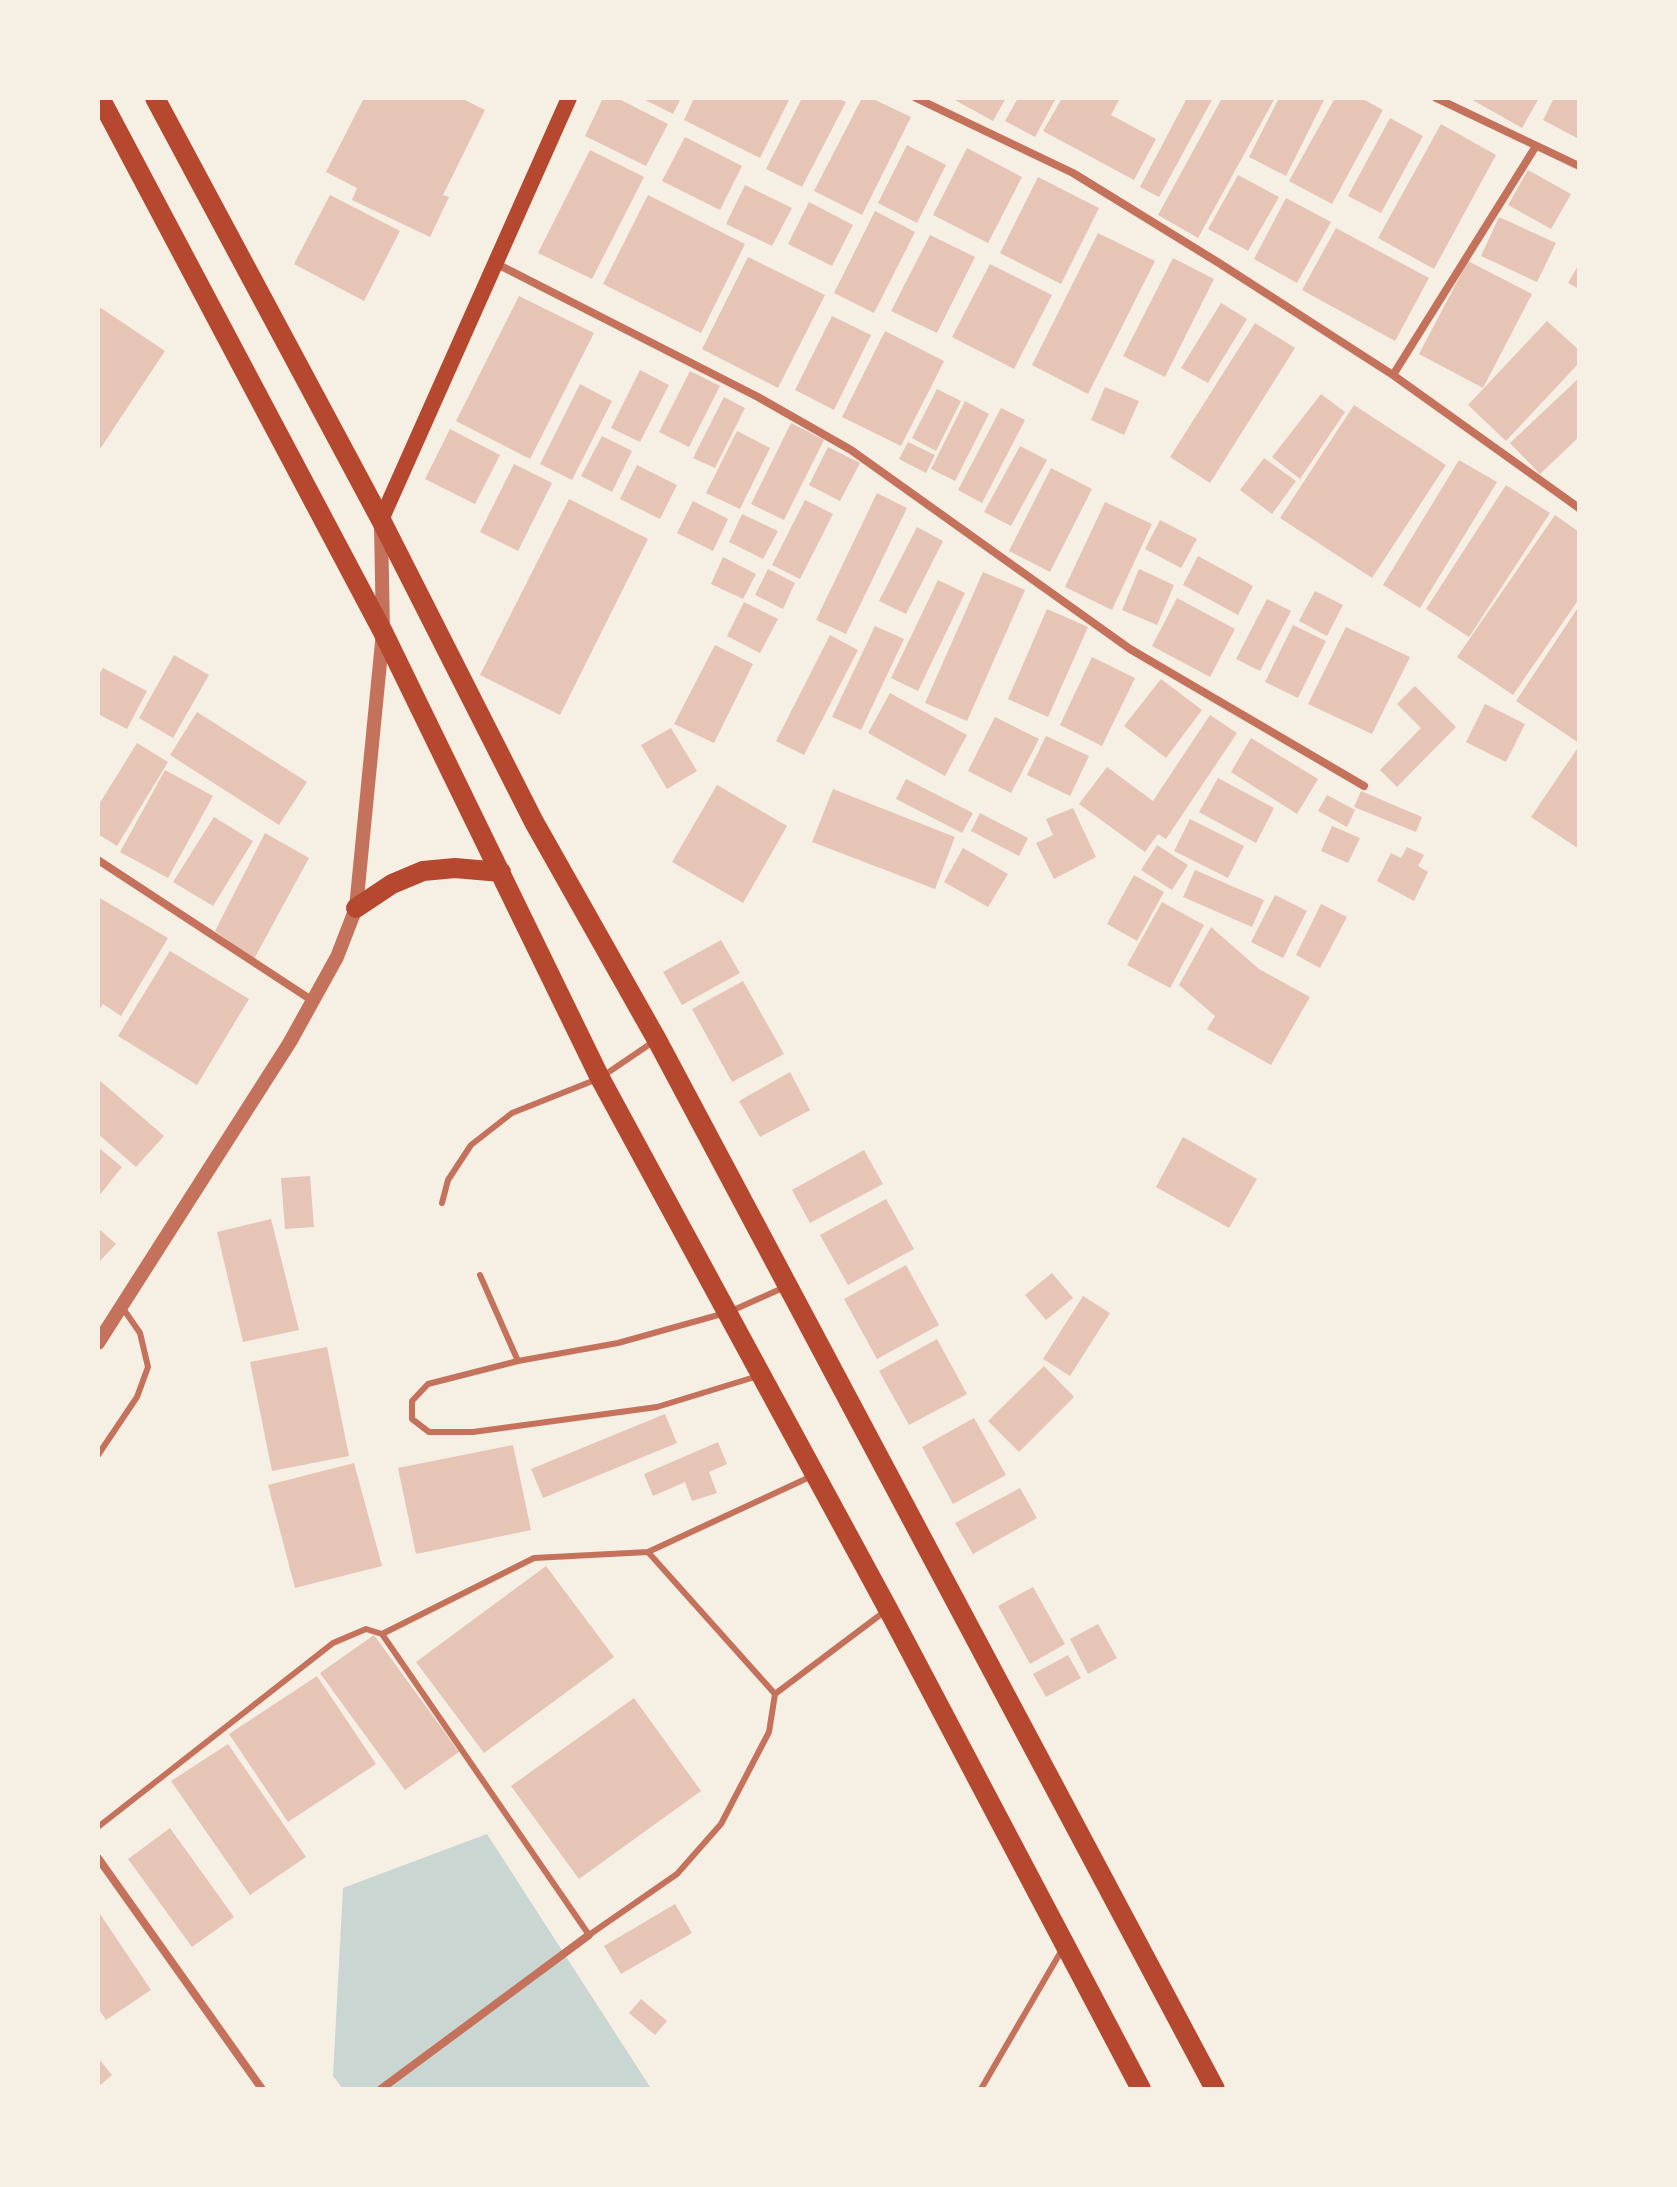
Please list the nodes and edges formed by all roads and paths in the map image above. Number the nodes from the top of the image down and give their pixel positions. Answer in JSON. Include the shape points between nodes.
{"nodes":[{"id":1,"x":100,"y":98,"type":"edge"},
{"id":2,"x":155,"y":98,"type":"edge"},
{"id":3,"x":569,"y":98,"type":"edge"},
{"id":4,"x":916,"y":98,"type":"edge"},
{"id":5,"x":1436,"y":98,"type":"edge"},
{"id":6,"x":1536,"y":146,"type":"junction"},
{"id":7,"x":1579,"y":166,"type":"edge"},
{"id":8,"x":497,"y":264,"type":"junction"},
{"id":9,"x":1393,"y":375,"type":"junction"},
{"id":10,"x":1579,"y":508,"type":"edge"},
{"id":11,"x":381,"y":520,"type":"junction"},
{"id":12,"x":383,"y":632,"type":"junction"},
{"id":13,"x":1364,"y":786,"type":"dead end"},
{"id":14,"x":98,"y":860,"type":"edge"},
{"id":15,"x":501,"y":872,"type":"junction"},
{"id":16,"x":356,"y":908,"type":"junction"},
{"id":17,"x":314,"y":1001,"type":"junction"},
{"id":18,"x":657,"y":1040,"type":"junction"},
{"id":19,"x":600,"y":1078,"type":"junction"},
{"id":20,"x":442,"y":1203,"type":"dead end"},
{"id":21,"x":480,"y":1275,"type":"dead end"},
{"id":22,"x":787,"y":1286,"type":"junction"},
{"id":23,"x":122,"y":1307,"type":"junction"},
{"id":24,"x":729,"y":1312,"type":"junction"},
{"id":25,"x":98,"y":1343,"type":"edge"},
{"id":26,"x":518,"y":1361,"type":"junction"},
{"id":27,"x":761,"y":1375,"type":"junction"},
{"id":28,"x":98,"y":1455,"type":"edge"},
{"id":29,"x":815,"y":1475,"type":"junction"},
{"id":30,"x":648,"y":1552,"type":"junction"},
{"id":31,"x":888,"y":1609,"type":"junction"},
{"id":32,"x":382,"y":1634,"type":"junction"},
{"id":33,"x":775,"y":1694,"type":"junction"},
{"id":34,"x":98,"y":1827,"type":"edge"},
{"id":35,"x":98,"y":1858,"type":"edge"},
{"id":36,"x":589,"y":1935,"type":"junction"},
{"id":37,"x":1065,"y":1944,"type":"junction"},
{"id":38,"x":262,"y":2089,"type":"edge"},
{"id":39,"x":381,"y":2089,"type":"edge"},
{"id":40,"x":981,"y":2089,"type":"edge"},
{"id":41,"x":1141,"y":2089,"type":"edge"},
{"id":42,"x":1215,"y":2089,"type":"edge"}],
"edges":[{"from":1,"to":12,"type":"main road"},
{"from":2,"to":11,"type":"main road"},
{"from":3,"to":8,"type":"main road"},
{"from":4,"to":9,"type":"street","via":[[1073,173]]},
{"from":5,"to":6,"type":"street"},
{"from":6,"to":7,"type":"street"},
{"from":6,"to":9,"type":"street"},
{"from":8,"to":11,"type":"main road"},
{"from":8,"to":13,"type":"street","via":[[851,450],[1130,649]]},
{"from":9,"to":10,"type":"street"},
{"from":11,"to":12,"type":"street"},
{"from":11,"to":18,"type":"main road","via":[[534,822]]},
{"from":12,"to":15,"type":"main road"},
{"from":12,"to":16,"type":"street"},
{"from":14,"to":17,"type":"street"},
{"from":15,"to":16,"type":"main road","via":[[423,871]]},
{"from":15,"to":19,"type":"main road"},
{"from":16,"to":17,"type":"street"},
{"from":17,"to":23,"type":"street"},
{"from":18,"to":19,"type":"lane"},
{"from":18,"to":22,"type":"main road"},
{"from":19,"to":20,"type":"lane","via":[[512,1113],[471,1145],[448,1180]]},
{"from":19,"to":24,"type":"main road"},
{"from":21,"to":26,"type":"lane"},
{"from":22,"to":24,"type":"lane"},
{"from":22,"to":42,"type":"main road"},
{"from":23,"to":25,"type":"street"},
{"from":23,"to":28,"type":"lane","via":[[140,1333],[148,1367],[137,1397]]},
{"from":24,"to":26,"type":"lane","via":[[618,1343]]},
{"from":24,"to":27,"type":"main road"},
{"from":26,"to":27,"type":"lane","via":[[428,1384],[412,1401],[412,1419],[429,1432],[473,1432],[657,1407]]},
{"from":27,"to":29,"type":"main road"},
{"from":29,"to":30,"type":"lane"},
{"from":29,"to":31,"type":"main road"},
{"from":30,"to":32,"type":"lane","via":[[534,1558]]},
{"from":30,"to":33,"type":"lane"},
{"from":31,"to":33,"type":"lane"},
{"from":31,"to":37,"type":"main road"},
{"from":32,"to":34,"type":"lane","via":[[366,1629],[333,1643]]},
{"from":32,"to":36,"type":"lane"},
{"from":33,"to":36,"type":"lane","via":[[769,1732],[721,1824],[677,1874]]},
{"from":35,"to":38,"type":"street"},
{"from":36,"to":39,"type":"street"},
{"from":37,"to":40,"type":"lane"},
{"from":37,"to":41,"type":"main road"}]}
